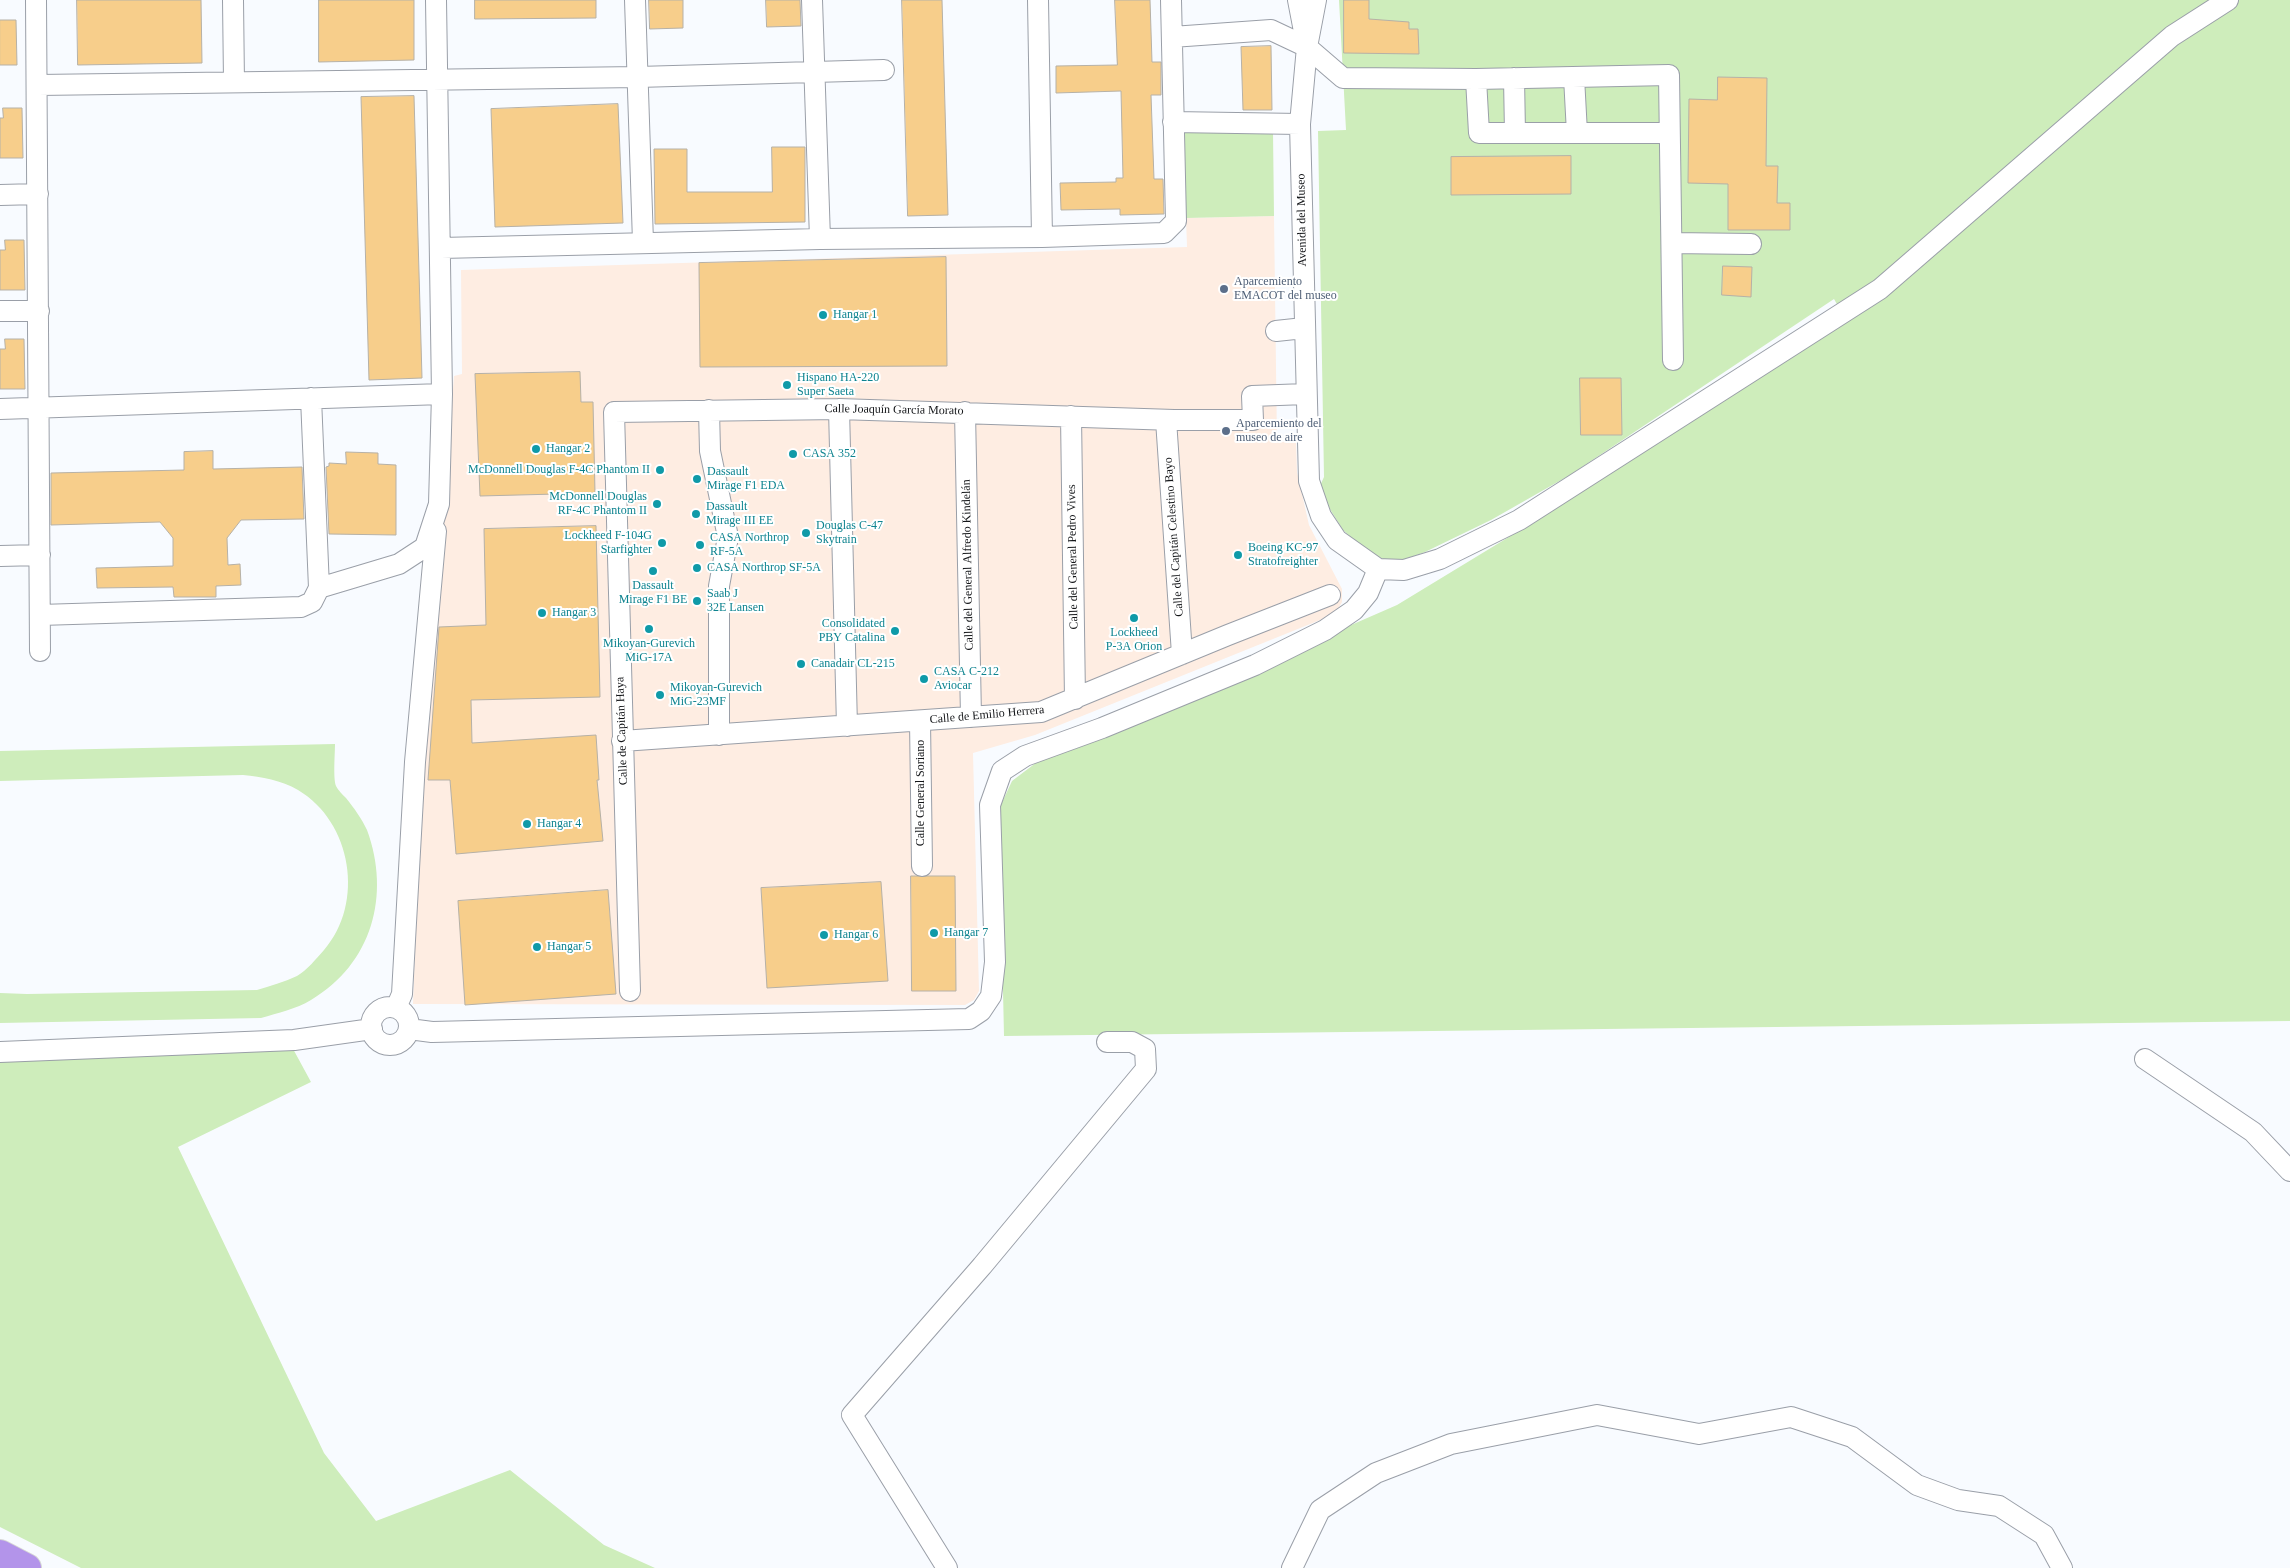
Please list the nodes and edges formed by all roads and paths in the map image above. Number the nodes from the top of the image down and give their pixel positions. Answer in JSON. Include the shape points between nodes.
{"nodes":[{"id":1,"x":36,"y":0,"type":"edge"},
{"id":2,"x":233,"y":0,"type":"edge"},
{"id":3,"x":436,"y":0,"type":"edge"},
{"id":4,"x":636,"y":0,"type":"edge"},
{"id":5,"x":812,"y":0,"type":"edge"},
{"id":6,"x":1038,"y":0,"type":"edge"},
{"id":7,"x":1171,"y":0,"type":"edge"},
{"id":8,"x":1298,"y":0,"type":"edge"},
{"id":9,"x":1316,"y":0,"type":"edge"},
{"id":10,"x":2228,"y":0,"type":"edge"},
{"id":11,"x":1172,"y":37,"type":"junction"},
{"id":12,"x":1307,"y":47,"type":"junction"},
{"id":13,"x":884,"y":70,"type":"dead end"},
{"id":14,"x":814,"y":72,"type":"junction"},
{"id":15,"x":638,"y":77,"type":"junction"},
{"id":16,"x":1574,"y":77,"type":"junction"},
{"id":17,"x":1514,"y":78,"type":"junction"},
{"id":18,"x":1476,"y":79,"type":"junction"},
{"id":19,"x":437,"y":80,"type":"junction"},
{"id":20,"x":234,"y":82,"type":"junction"},
{"id":21,"x":38,"y":85,"type":"junction"},
{"id":22,"x":1173,"y":122,"type":"junction"},
{"id":23,"x":1300,"y":124,"type":"junction"},
{"id":24,"x":1514,"y":133,"type":"junction"},
{"id":25,"x":1577,"y":133,"type":"junction"},
{"id":26,"x":1669,"y":133,"type":"junction"},
{"id":27,"x":38,"y":194,"type":"junction"},
{"id":28,"x":0,"y":195,"type":"edge"},
{"id":29,"x":1042,"y":238,"type":"junction"},
{"id":30,"x":820,"y":239,"type":"junction"},
{"id":31,"x":643,"y":242,"type":"junction"},
{"id":32,"x":1672,"y":243,"type":"junction"},
{"id":33,"x":1751,"y":244,"type":"dead end"},
{"id":34,"x":441,"y":248,"type":"junction"},
{"id":35,"x":39,"y":310,"type":"junction"},
{"id":36,"x":0,"y":311,"type":"edge"},
{"id":37,"x":1304,"y":328,"type":"junction"},
{"id":38,"x":1276,"y":331,"type":"dead end"},
{"id":39,"x":1673,"y":360,"type":"dead end"},
{"id":40,"x":442,"y":394,"type":"junction"},
{"id":41,"x":1306,"y":394,"type":"junction"},
{"id":42,"x":311,"y":398,"type":"junction"},
{"id":43,"x":39,"y":408,"type":"junction"},
{"id":44,"x":0,"y":409,"type":"edge"},
{"id":45,"x":839,"y":409,"type":"junction"},
{"id":46,"x":709,"y":410,"type":"junction"},
{"id":47,"x":614,"y":412,"type":"joint"},
{"id":48,"x":965,"y":412,"type":"junction"},
{"id":49,"x":1071,"y":416,"type":"junction"},
{"id":50,"x":1170,"y":420,"type":"junction"},
{"id":51,"x":439,"y":504,"type":"junction"},
{"id":52,"x":40,"y":555,"type":"junction"},
{"id":53,"x":0,"y":556,"type":"edge"},
{"id":54,"x":1378,"y":569,"type":"junction"},
{"id":55,"x":319,"y":588,"type":"junction"},
{"id":56,"x":1330,"y":595,"type":"dead end"},
{"id":57,"x":40,"y":615,"type":"junction"},
{"id":58,"x":40,"y":651,"type":"dead end"},
{"id":59,"x":1182,"y":654,"type":"junction"},
{"id":60,"x":1075,"y":699,"type":"junction"},
{"id":61,"x":971,"y":717,"type":"junction"},
{"id":62,"x":920,"y":721,"type":"junction"},
{"id":63,"x":847,"y":726,"type":"junction"},
{"id":64,"x":719,"y":734,"type":"junction"},
{"id":65,"x":622,"y":741,"type":"junction"},
{"id":66,"x":922,"y":866,"type":"dead end"},
{"id":67,"x":630,"y":991,"type":"dead end"},
{"id":68,"x":396,"y":1008,"type":"junction"},
{"id":69,"x":372,"y":1029,"type":"junction"},
{"id":70,"x":409,"y":1029,"type":"junction"},
{"id":71,"x":1108,"y":1042,"type":"dead end"},
{"id":72,"x":0,"y":1052,"type":"edge"},
{"id":73,"x":2145,"y":1060,"type":"dead end"},
{"id":74,"x":2290,"y":1170,"type":"edge"},
{"id":75,"x":0,"y":1554,"type":"edge"},
{"id":76,"x":28,"y":1568,"type":"edge"},
{"id":77,"x":947,"y":1568,"type":"edge"},
{"id":78,"x":1292,"y":1568,"type":"edge"},
{"id":79,"x":2062,"y":1568,"type":"edge"}],
"edges":[{"from":1,"to":21,"type":"street"},
{"from":2,"to":20,"type":"street"},
{"from":3,"to":19,"type":"street"},
{"from":4,"to":15,"type":"street"},
{"from":5,"to":14,"type":"street"},
{"from":6,"to":29,"type":"street"},
{"from":7,"to":11,"type":"street"},
{"from":8,"to":12,"type":"street","name":"Avenida del Museo"},
{"from":9,"to":12,"type":"street"},
{"from":10,"to":54,"type":"street","via":[[2172,36],[1880,290],[1519,520],[1440,559],[1404,570]]},
{"from":11,"to":12,"type":"street","via":[[1271,30]]},
{"from":11,"to":22,"type":"street"},
{"from":12,"to":18,"type":"street","via":[[1343,78]]},
{"from":12,"to":23,"type":"street","name":"Avenida del Museo"},
{"from":13,"to":14,"type":"street"},
{"from":14,"to":15,"type":"street"},
{"from":14,"to":30,"type":"street"},
{"from":15,"to":19,"type":"street"},
{"from":15,"to":31,"type":"street"},
{"from":16,"to":17,"type":"street"},
{"from":16,"to":25,"type":"street"},
{"from":16,"to":26,"type":"street","via":[[1669,75]]},
{"from":17,"to":18,"type":"street"},
{"from":17,"to":24,"type":"street"},
{"from":18,"to":24,"type":"street","via":[[1479,133]]},
{"from":19,"to":20,"type":"street"},
{"from":19,"to":34,"type":"street"},
{"from":20,"to":21,"type":"street"},
{"from":21,"to":27,"type":"street"},
{"from":22,"to":23,"type":"street"},
{"from":22,"to":29,"type":"street","via":[[1176,221],[1164,233]]},
{"from":23,"to":37,"type":"street","name":"Avenida del Museo"},
{"from":24,"to":25,"type":"street"},
{"from":25,"to":26,"type":"street"},
{"from":26,"to":32,"type":"street"},
{"from":27,"to":28,"type":"street"},
{"from":27,"to":35,"type":"street"},
{"from":29,"to":30,"type":"street"},
{"from":30,"to":31,"type":"street"},
{"from":31,"to":34,"type":"street"},
{"from":32,"to":33,"type":"street"},
{"from":32,"to":39,"type":"street"},
{"from":34,"to":40,"type":"street"},
{"from":35,"to":36,"type":"street"},
{"from":35,"to":43,"type":"street"},
{"from":37,"to":38,"type":"street"},
{"from":37,"to":41,"type":"street","name":"Avenida del Museo"},
{"from":40,"to":42,"type":"street"},
{"from":40,"to":51,"type":"street"},
{"from":41,"to":50,"type":"street","name":"Calle Joaquín García Morato","via":[[1252,396],[1253,420]]},
{"from":41,"to":54,"type":"street","name":"Avenida del Museo","via":[[1308,481],[1321,516],[1337,540]]},
{"from":42,"to":43,"type":"street"},
{"from":42,"to":55,"type":"street"},
{"from":43,"to":44,"type":"street"},
{"from":43,"to":52,"type":"street"},
{"from":45,"to":46,"type":"street","name":"Calle Joaquín García Morato"},
{"from":45,"to":48,"type":"street","name":"Calle Joaquín García Morato"},
{"from":45,"to":63,"type":"street"},
{"from":46,"to":47,"type":"street","name":"Calle Joaquín García Morato"},
{"from":46,"to":64,"type":"street","via":[[710,451],[728,537],[719,586]]},
{"from":47,"to":65,"type":"street","name":"Calle de Capitán Haya"},
{"from":48,"to":49,"type":"street","name":"Calle Joaquín García Morato"},
{"from":48,"to":61,"type":"street","name":"Calle del General Alfredo Kindelán"},
{"from":49,"to":50,"type":"street","name":"Calle Joaquín García Morato"},
{"from":49,"to":60,"type":"street","name":"Calle del General Pedro Vives"},
{"from":50,"to":59,"type":"street","name":"Calle del Capitán Celestino Bayo"},
{"from":51,"to":55,"type":"street","via":[[425,547],[399,564]]},
{"from":51,"to":68,"type":"street","via":[[415,762],[402,994]]},
{"from":52,"to":53,"type":"street"},
{"from":52,"to":57,"type":"street"},
{"from":54,"to":70,"type":"street","via":[[1368,593],[1354,610],[1325,630],[1255,666],[1025,756],[1002,771],[990,805],[995,962],[991,996],[981,1011],[969,1019],[432,1032]]},
{"from":55,"to":57,"type":"street","via":[[312,602],[301,607]]},
{"from":56,"to":59,"type":"street","name":"Calle de Emilio Herrera"},
{"from":57,"to":58,"type":"street"},
{"from":59,"to":60,"type":"street","name":"Calle de Emilio Herrera"},
{"from":60,"to":61,"type":"street","name":"Calle de Emilio Herrera","via":[[1041,712]]},
{"from":61,"to":62,"type":"street","name":"Calle de Emilio Herrera"},
{"from":62,"to":63,"type":"street","name":"Calle de Emilio Herrera"},
{"from":62,"to":66,"type":"street","name":"Calle General Soriano"},
{"from":63,"to":64,"type":"street","name":"Calle de Emilio Herrera"},
{"from":64,"to":65,"type":"street","name":"Calle de Emilio Herrera"},
{"from":65,"to":67,"type":"street","name":"Calle de Capitán Haya"},
{"from":68,"to":69,"type":"street","via":[[378,1012]]},
{"from":68,"to":70,"type":"street","via":[[406,1016]]},
{"from":69,"to":70,"type":"street","via":[[377,1039],[388,1044],[404,1039]]},
{"from":69,"to":72,"type":"street","via":[[294,1040]]},
{"from":71,"to":77,"type":"street","via":[[1132,1042],[1145,1049],[1146,1069],[976,1273],[852,1415]]},
{"from":73,"to":74,"type":"street","via":[[2253,1132]]},
{"from":75,"to":76,"type":"highway"},
{"from":78,"to":79,"type":"street","via":[[1320,1510],[1376,1473],[1451,1444],[1597,1415],[1699,1434],[1791,1417],[1852,1437],[1916,1485],[1958,1500],[1999,1506],[2044,1535]]}]}
